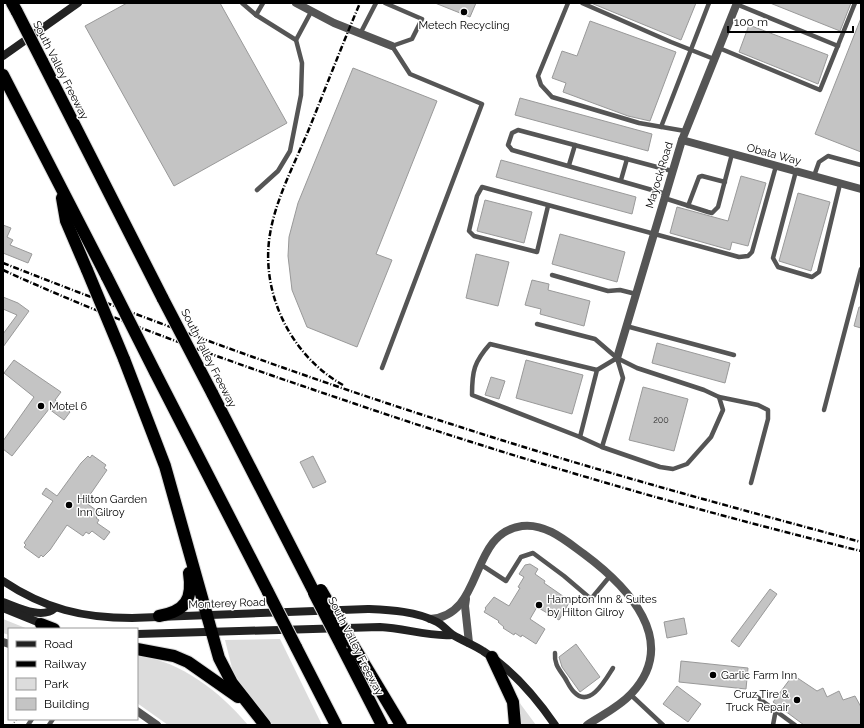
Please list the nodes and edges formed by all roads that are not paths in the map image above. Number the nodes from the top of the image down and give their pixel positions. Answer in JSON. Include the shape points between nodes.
{"nodes":[{"id":1,"x":78,"y":3,"type":"edge"},
{"id":2,"x":242,"y":3,"type":"edge"},
{"id":3,"x":263,"y":3,"type":"edge"},
{"id":4,"x":296,"y":3,"type":"edge"},
{"id":5,"x":376,"y":3,"type":"edge"},
{"id":6,"x":385,"y":3,"type":"edge"},
{"id":7,"x":568,"y":3,"type":"edge"},
{"id":8,"x":582,"y":3,"type":"edge"},
{"id":9,"x":709,"y":3,"type":"edge"},
{"id":10,"x":856,"y":3,"type":"edge"},
{"id":11,"x":737,"y":4,"type":"edge"},
{"id":12,"x":15,"y":8,"type":"edge"},
{"id":13,"x":311,"y":12,"type":"junction"},
{"id":14,"x":256,"y":15,"type":"junction"},
{"id":15,"x":360,"y":34,"type":"junction"},
{"id":16,"x":296,"y":40,"type":"junction"},
{"id":17,"x":392,"y":46,"type":"junction"},
{"id":18,"x":838,"y":46,"type":"junction"},
{"id":19,"x":719,"y":48,"type":"junction"},
{"id":20,"x":692,"y":50,"type":"junction"},
{"id":21,"x":3,"y":56,"type":"edge"},
{"id":22,"x":714,"y":59,"type":"junction"},
{"id":23,"x":6,"y":79,"type":"edge"},
{"id":24,"x":661,"y":127,"type":"junction"},
{"id":25,"x":685,"y":131,"type":"junction"},
{"id":26,"x":682,"y":140,"type":"junction"},
{"id":27,"x":575,"y":145,"type":"junction"},
{"id":28,"x":732,"y":154,"type":"junction"},
{"id":29,"x":627,"y":159,"type":"junction"},
{"id":30,"x":569,"y":165,"type":"junction"},
{"id":31,"x":776,"y":166,"type":"junction"},
{"id":32,"x":861,"y":166,"type":"edge"},
{"id":33,"x":672,"y":171,"type":"junction"},
{"id":34,"x":796,"y":171,"type":"junction"},
{"id":35,"x":814,"y":176,"type":"junction"},
{"id":36,"x":621,"y":180,"type":"junction"},
{"id":37,"x":725,"y":182,"type":"junction"},
{"id":38,"x":840,"y":184,"type":"junction"},
{"id":39,"x":59,"y":185,"type":"junction"},
{"id":40,"x":861,"y":189,"type":"edge"},
{"id":41,"x":257,"y":190,"type":"dead end"},
{"id":42,"x":665,"y":196,"type":"junction"},
{"id":43,"x":548,"y":206,"type":"junction"},
{"id":44,"x":688,"y":206,"type":"junction"},
{"id":45,"x":653,"y":235,"type":"junction"},
{"id":46,"x":861,"y":269,"type":"edge"},
{"id":47,"x":552,"y":275,"type":"dead end"},
{"id":48,"x":636,"y":294,"type":"junction"},
{"id":49,"x":537,"y":324,"type":"dead end"},
{"id":50,"x":626,"y":326,"type":"junction"},
{"id":51,"x":734,"y":355,"type":"dead end"},
{"id":52,"x":617,"y":358,"type":"junction"},
{"id":53,"x":382,"y":368,"type":"dead end"},
{"id":54,"x":597,"y":370,"type":"junction"},
{"id":55,"x":719,"y":397,"type":"junction"},
{"id":56,"x":824,"y":410,"type":"dead end"},
{"id":57,"x":580,"y":437,"type":"junction"},
{"id":58,"x":602,"y":447,"type":"junction"},
{"id":59,"x":165,"y":466,"type":"junction"},
{"id":60,"x":751,"y":483,"type":"dead end"},
{"id":61,"x":480,"y":564,"type":"junction"},
{"id":62,"x":610,"y":576,"type":"junction"},
{"id":63,"x":3,"y":581,"type":"edge"},
{"id":64,"x":466,"y":598,"type":"junction"},
{"id":65,"x":3,"y":602,"type":"edge"},
{"id":66,"x":3,"y":608,"type":"edge"},
{"id":67,"x":55,"y":608,"type":"junction"},
{"id":68,"x":206,"y":615,"type":"junction"},
{"id":69,"x":159,"y":616,"type":"junction"},
{"id":70,"x":430,"y":619,"type":"junction"},
{"id":71,"x":41,"y":624,"type":"junction"},
{"id":72,"x":51,"y":628,"type":"edge"},
{"id":73,"x":55,"y":628,"type":"edge"},
{"id":74,"x":212,"y":633,"type":"junction"},
{"id":75,"x":138,"y":634,"type":"edge"},
{"id":76,"x":452,"y":635,"type":"junction"},
{"id":77,"x":469,"y":643,"type":"junction"},
{"id":78,"x":347,"y":645,"type":"junction"},
{"id":79,"x":138,"y":649,"type":"edge"},
{"id":80,"x":555,"y":653,"type":"dead end"},
{"id":81,"x":492,"y":657,"type":"junction"},
{"id":82,"x":613,"y":668,"type":"dead end"},
{"id":83,"x":631,"y":694,"type":"junction"},
{"id":84,"x":757,"y":696,"type":"dead end"},
{"id":85,"x":250,"y":706,"type":"junction"},
{"id":86,"x":776,"y":710,"type":"junction"},
{"id":87,"x":138,"y":711,"type":"edge"},
{"id":88,"x":157,"y":725,"type":"edge"},
{"id":89,"x":266,"y":725,"type":"edge"},
{"id":90,"x":336,"y":725,"type":"edge"},
{"id":91,"x":382,"y":725,"type":"edge"},
{"id":92,"x":401,"y":725,"type":"edge"},
{"id":93,"x":515,"y":725,"type":"edge"},
{"id":94,"x":555,"y":725,"type":"edge"},
{"id":95,"x":587,"y":725,"type":"edge"},
{"id":96,"x":663,"y":725,"type":"edge"},
{"id":97,"x":773,"y":725,"type":"edge"},
{"id":98,"x":794,"y":725,"type":"edge"}],
"edges":[{"from":1,"to":21,"type":"main road"},
{"from":2,"to":14,"type":"lane"},
{"from":3,"to":14,"type":"lane"},
{"from":4,"to":13,"type":"street"},
{"from":5,"to":15,"type":"lane"},
{"from":6,"to":17,"type":"lane","via":[[422,20],[412,39]]},
{"from":7,"to":24,"type":"lane","via":[[538,76],[541,85],[552,97],[639,124]]},
{"from":8,"to":20,"type":"lane"},
{"from":9,"to":20,"type":"lane"},
{"from":10,"to":18,"type":"lane"},
{"from":11,"to":18,"type":"lane"},
{"from":11,"to":19,"type":"street","name":"Mayock Road"},
{"from":12,"to":78,"type":"highway","name":"South Valley Freeway","bridge":true,"via":[[283,531]]},
{"from":13,"to":15,"type":"street"},
{"from":13,"to":16,"type":"lane"},
{"from":14,"to":16,"type":"lane"},
{"from":15,"to":17,"type":"street"},
{"from":16,"to":41,"type":"lane","via":[[302,63],[301,95],[290,151],[278,171]]},
{"from":17,"to":53,"type":"lane","via":[[410,74],[482,104]]},
{"from":18,"to":19,"type":"lane","via":[[820,90]]},
{"from":19,"to":22,"type":"street","name":"Mayock Road"},
{"from":20,"to":22,"type":"lane"},
{"from":20,"to":24,"type":"lane"},
{"from":22,"to":25,"type":"street","name":"Mayock Road"},
{"from":23,"to":39,"type":"highway"},
{"from":24,"to":25,"type":"lane"},
{"from":25,"to":26,"type":"street","name":"Mayock Road"},
{"from":26,"to":28,"type":"street","name":"Obata Way"},
{"from":26,"to":33,"type":"street","name":"Mayock Road"},
{"from":27,"to":29,"type":"lane"},
{"from":27,"to":30,"type":"lane"},
{"from":27,"to":30,"type":"lane","via":[[518,130],[512,133],[508,145],[512,150]]},
{"from":28,"to":31,"type":"street","name":"Obata Way"},
{"from":28,"to":37,"type":"lane"},
{"from":29,"to":33,"type":"lane"},
{"from":29,"to":36,"type":"lane"},
{"from":30,"to":36,"type":"lane"},
{"from":31,"to":34,"type":"street","name":"Obata Way"},
{"from":31,"to":45,"type":"lane","via":[[752,252],[748,256],[739,257]]},
{"from":32,"to":35,"type":"lane","via":[[828,156],[819,162]]},
{"from":33,"to":42,"type":"street","name":"Mayock Road"},
{"from":34,"to":35,"type":"street","name":"Obata Way"},
{"from":34,"to":38,"type":"lane","via":[[774,258],[778,267],[784,269],[812,277],[819,272]]},
{"from":35,"to":38,"type":"street","name":"Obata Way"},
{"from":36,"to":42,"type":"lane"},
{"from":37,"to":44,"type":"lane","via":[[698,177]]},
{"from":37,"to":44,"type":"lane","via":[[716,211],[712,213]]},
{"from":38,"to":40,"type":"street","name":"Obata Way"},
{"from":39,"to":59,"type":"highway","bridge":true,"via":[[66,221],[124,359]]},
{"from":39,"to":90,"type":"highway","bridge":true},
{"from":42,"to":44,"type":"lane"},
{"from":42,"to":45,"type":"street","name":"Mayock Road"},
{"from":43,"to":43,"type":"lane","via":[[537,252],[474,236],[469,231],[477,196],[482,187]]},
{"from":43,"to":45,"type":"lane"},
{"from":45,"to":48,"type":"street","name":"Mayock Road"},
{"from":46,"to":56,"type":"lane"},
{"from":47,"to":48,"type":"lane","via":[[608,291],[620,290]]},
{"from":48,"to":50,"type":"street","name":"Mayock Road"},
{"from":49,"to":52,"type":"lane","via":[[595,339]]},
{"from":50,"to":51,"type":"lane"},
{"from":50,"to":52,"type":"street","name":"Mayock Road"},
{"from":52,"to":54,"type":"lane"},
{"from":52,"to":55,"type":"lane","via":[[650,373]]},
{"from":52,"to":58,"type":"lane","via":[[623,378]]},
{"from":54,"to":57,"type":"lane"},
{"from":54,"to":57,"type":"lane","via":[[490,344],[480,354],[472,374],[472,394]]},
{"from":55,"to":58,"type":"lane","via":[[722,410],[712,437],[687,464],[673,468],[660,467]]},
{"from":55,"to":60,"type":"lane","via":[[758,405],[768,410],[768,419]]},
{"from":57,"to":58,"type":"lane"},
{"from":59,"to":68,"type":"highway"},
{"from":59,"to":69,"type":"highway","via":[[189,570],[190,587],[184,606],[173,613]]},
{"from":61,"to":62,"type":"street","via":[[502,534],[512,528],[536,526],[559,536]]},
{"from":61,"to":62,"type":"lane","via":[[506,581],[520,557],[533,554],[591,599]]},
{"from":61,"to":64,"type":"street"},
{"from":62,"to":83,"type":"street","via":[[640,609],[650,634],[650,657],[646,670]]},
{"from":63,"to":67,"type":"main road","name":"Monterey Road"},
{"from":64,"to":70,"type":"street","via":[[449,615]]},
{"from":64,"to":77,"type":"street"},
{"from":65,"to":67,"type":"main road","via":[[40,613],[48,613]]},
{"from":66,"to":71,"type":"main road"},
{"from":67,"to":69,"type":"main road","name":"Monterey Road","via":[[96,617]]},
{"from":68,"to":69,"type":"main road","name":"Monterey Road"},
{"from":68,"to":70,"type":"main road","name":"Monterey Road","via":[[368,609],[395,611]]},
{"from":68,"to":74,"type":"highway"},
{"from":70,"to":76,"type":"main road","name":"Monterey Road","via":[[442,625]]},
{"from":71,"to":72,"type":"highway"},
{"from":71,"to":73,"type":"main road"},
{"from":74,"to":75,"type":"main road","name":"Monterey Road"},
{"from":74,"to":76,"type":"main road","name":"Monterey Road","via":[[380,627]]},
{"from":74,"to":85,"type":"highway","via":[[223,667]]},
{"from":76,"to":77,"type":"main road","name":"Monterey Road"},
{"from":77,"to":81,"type":"main road","name":"Monterey Road"},
{"from":78,"to":91,"type":"highway","name":"South Valley Freeway"},
{"from":78,"to":92,"type":"highway"},
{"from":79,"to":85,"type":"highway","via":[[174,656],[188,662]]},
{"from":80,"to":82,"type":"lane","via":[[554,662],[579,696],[585,697],[601,688]]},
{"from":81,"to":93,"type":"highway","via":[[513,702]]},
{"from":81,"to":94,"type":"main road","name":"Monterey Road","via":[[528,688]]},
{"from":83,"to":95,"type":"street"},
{"from":83,"to":96,"type":"lane"},
{"from":84,"to":86,"type":"lane"},
{"from":85,"to":89,"type":"highway"},
{"from":86,"to":97,"type":"lane"},
{"from":86,"to":98,"type":"lane"},
{"from":87,"to":88,"type":"street"}]}
